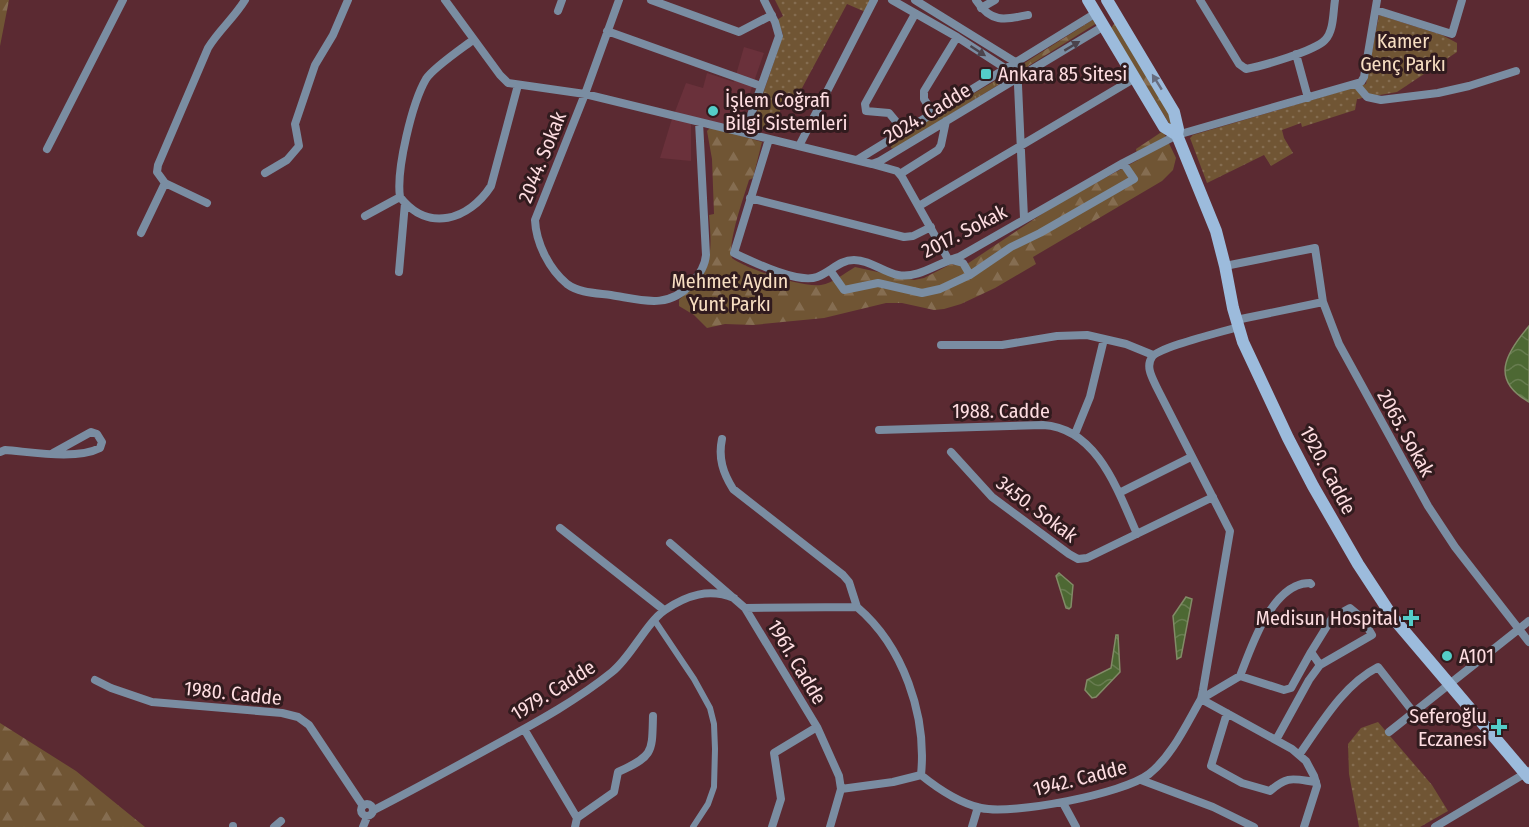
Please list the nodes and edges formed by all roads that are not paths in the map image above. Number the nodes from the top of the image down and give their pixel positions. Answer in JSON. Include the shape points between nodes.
{"nodes":[{"id":1,"x":123,"y":0,"type":"edge"},
{"id":2,"x":244,"y":0,"type":"edge"},
{"id":3,"x":348,"y":0,"type":"edge"},
{"id":4,"x":445,"y":0,"type":"edge"},
{"id":5,"x":562,"y":0,"type":"edge"},
{"id":6,"x":619,"y":0,"type":"edge"},
{"id":7,"x":651,"y":0,"type":"edge"},
{"id":8,"x":764,"y":0,"type":"edge"},
{"id":9,"x":874,"y":0,"type":"edge"},
{"id":10,"x":892,"y":0,"type":"edge"},
{"id":11,"x":915,"y":0,"type":"edge"},
{"id":12,"x":976,"y":0,"type":"edge"},
{"id":13,"x":995,"y":0,"type":"edge"},
{"id":14,"x":1088,"y":0,"type":"edge"},
{"id":15,"x":1200,"y":0,"type":"edge"},
{"id":16,"x":1335,"y":0,"type":"edge"},
{"id":17,"x":1462,"y":0,"type":"edge"},
{"id":18,"x":1108,"y":2,"type":"edge"},
{"id":19,"x":1377,"y":5,"type":"edge"},
{"id":20,"x":981,"y":8,"type":"junction"},
{"id":21,"x":558,"y":11,"type":"dead end"},
{"id":22,"x":1096,"y":13,"type":"junction"},
{"id":23,"x":915,"y":14,"type":"junction"},
{"id":24,"x":772,"y":15,"type":"junction"},
{"id":25,"x":1028,"y":15,"type":"dead end"},
{"id":26,"x":1117,"y":18,"type":"junction"},
{"id":27,"x":1104,"y":26,"type":"junction"},
{"id":28,"x":607,"y":31,"type":"junction"},
{"id":29,"x":957,"y":37,"type":"junction"},
{"id":30,"x":473,"y":40,"type":"junction"},
{"id":31,"x":1296,"y":54,"type":"junction"},
{"id":32,"x":1017,"y":63,"type":"junction"},
{"id":33,"x":1007,"y":69,"type":"junction"},
{"id":34,"x":1516,"y":71,"type":"dead end"},
{"id":35,"x":1018,"y":78,"type":"junction"},
{"id":36,"x":1135,"y":78,"type":"junction"},
{"id":37,"x":1356,"y":84,"type":"junction"},
{"id":38,"x":518,"y":85,"type":"junction"},
{"id":39,"x":761,"y":86,"type":"junction"},
{"id":40,"x":585,"y":94,"type":"junction"},
{"id":41,"x":1308,"y":98,"type":"junction"},
{"id":42,"x":933,"y":113,"type":"junction"},
{"id":43,"x":945,"y":121,"type":"junction"},
{"id":44,"x":699,"y":122,"type":"junction"},
{"id":45,"x":904,"y":131,"type":"junction"},
{"id":46,"x":745,"y":132,"type":"junction"},
{"id":47,"x":1177,"y":135,"type":"junction"},
{"id":48,"x":769,"y":139,"type":"junction"},
{"id":49,"x":883,"y":144,"type":"junction"},
{"id":50,"x":799,"y":146,"type":"junction"},
{"id":51,"x":1021,"y":147,"type":"junction"},
{"id":52,"x":47,"y":149,"type":"dead end"},
{"id":53,"x":890,"y":155,"type":"junction"},
{"id":54,"x":857,"y":160,"type":"junction"},
{"id":55,"x":1123,"y":163,"type":"junction"},
{"id":56,"x":872,"y":164,"type":"junction"},
{"id":57,"x":886,"y":168,"type":"junction"},
{"id":58,"x":265,"y":173,"type":"dead end"},
{"id":59,"x":900,"y":174,"type":"junction"},
{"id":60,"x":165,"y":183,"type":"junction"},
{"id":61,"x":750,"y":198,"type":"junction"},
{"id":62,"x":402,"y":200,"type":"junction"},
{"id":63,"x":207,"y":203,"type":"dead end"},
{"id":64,"x":919,"y":206,"type":"junction"},
{"id":65,"x":365,"y":216,"type":"dead end"},
{"id":66,"x":1024,"y":218,"type":"junction"},
{"id":67,"x":931,"y":227,"type":"junction"},
{"id":68,"x":141,"y":233,"type":"dead end"},
{"id":69,"x":948,"y":259,"type":"junction"},
{"id":70,"x":1225,"y":266,"type":"junction"},
{"id":71,"x":831,"y":270,"type":"junction"},
{"id":72,"x":399,"y":272,"type":"dead end"},
{"id":73,"x":970,"y":275,"type":"junction"},
{"id":74,"x":1323,"y":302,"type":"junction"},
{"id":75,"x":1237,"y":324,"type":"junction"},
{"id":76,"x":1104,"y":339,"type":"junction"},
{"id":77,"x":941,"y":345,"type":"dead end"},
{"id":78,"x":1153,"y":355,"type":"junction"},
{"id":79,"x":879,"y":430,"type":"dead end"},
{"id":80,"x":1075,"y":434,"type":"junction"},
{"id":81,"x":722,"y":439,"type":"dead end"},
{"id":82,"x":0,"y":452,"type":"edge"},
{"id":83,"x":951,"y":452,"type":"dead end"},
{"id":84,"x":53,"y":453,"type":"junction"},
{"id":85,"x":1191,"y":457,"type":"junction"},
{"id":86,"x":1119,"y":493,"type":"junction"},
{"id":87,"x":1213,"y":497,"type":"junction"},
{"id":88,"x":560,"y":528,"type":"dead end"},
{"id":89,"x":1137,"y":534,"type":"junction"},
{"id":90,"x":670,"y":543,"type":"dead end"},
{"id":91,"x":1311,"y":584,"type":"dead end"},
{"id":92,"x":734,"y":598,"type":"junction"},
{"id":93,"x":857,"y":607,"type":"junction"},
{"id":94,"x":745,"y":608,"type":"junction"},
{"id":95,"x":664,"y":610,"type":"junction"},
{"id":96,"x":655,"y":621,"type":"junction"},
{"id":97,"x":1529,"y":621,"type":"edge"},
{"id":98,"x":1519,"y":629,"type":"junction"},
{"id":99,"x":1529,"y":642,"type":"edge"},
{"id":100,"x":1311,"y":652,"type":"junction"},
{"id":101,"x":1320,"y":665,"type":"junction"},
{"id":102,"x":1240,"y":676,"type":"junction"},
{"id":103,"x":95,"y":680,"type":"dead end"},
{"id":104,"x":1451,"y":685,"type":"junction"},
{"id":105,"x":1200,"y":699,"type":"junction"},
{"id":106,"x":1227,"y":713,"type":"junction"},
{"id":107,"x":1414,"y":713,"type":"junction"},
{"id":108,"x":653,"y":716,"type":"dead end"},
{"id":109,"x":817,"y":727,"type":"junction"},
{"id":110,"x":524,"y":729,"type":"junction"},
{"id":111,"x":1389,"y":732,"type":"dead end"},
{"id":112,"x":1276,"y":740,"type":"junction"},
{"id":113,"x":1299,"y":755,"type":"junction"},
{"id":114,"x":1528,"y":774,"type":"edge"},
{"id":115,"x":921,"y":775,"type":"junction"},
{"id":116,"x":1141,"y":780,"type":"junction"},
{"id":117,"x":1316,"y":782,"type":"junction"},
{"id":118,"x":841,"y":789,"type":"junction"},
{"id":119,"x":1063,"y":803,"type":"junction"},
{"id":120,"x":363,"y":806,"type":"junction"},
{"id":121,"x":978,"y":807,"type":"junction"},
{"id":122,"x":374,"y":810,"type":"junction"},
{"id":123,"x":367,"y":817,"type":"junction"},
{"id":124,"x":576,"y":823,"type":"edge"},
{"id":125,"x":363,"y":827,"type":"edge"},
{"id":126,"x":693,"y":827,"type":"edge"},
{"id":127,"x":772,"y":827,"type":"edge"},
{"id":128,"x":830,"y":827,"type":"edge"},
{"id":129,"x":972,"y":827,"type":"edge"},
{"id":130,"x":1076,"y":827,"type":"edge"},
{"id":131,"x":1254,"y":827,"type":"edge"},
{"id":132,"x":1304,"y":827,"type":"edge"},
{"id":133,"x":1435,"y":827,"type":"edge"}],
"edges":[{"from":1,"to":52,"type":"street"},
{"from":2,"to":60,"type":"street","via":[[208,48],[158,165],[157,172]]},
{"from":3,"to":58,"type":"street","via":[[315,65],[295,124],[298,146],[287,160]]},
{"from":4,"to":30,"type":"street"},
{"from":5,"to":21,"type":"street"},
{"from":6,"to":28,"type":"street","name":"2044. Sokak"},
{"from":7,"to":24,"type":"street","via":[[739,32]]},
{"from":8,"to":24,"type":"street"},
{"from":9,"to":50,"type":"street"},
{"from":10,"to":23,"type":"street"},
{"from":11,"to":32,"type":"street"},
{"from":12,"to":20,"type":"street"},
{"from":13,"to":20,"type":"street"},
{"from":14,"to":22,"type":"main road","name":"1920. Cadde"},
{"from":15,"to":31,"type":"street","via":[[1246,69]]},
{"from":16,"to":31,"type":"street","via":[[1326,40]]},
{"from":17,"to":19,"type":"street","via":[[1452,34]]},
{"from":18,"to":22,"type":"main road"},
{"from":18,"to":26,"type":"main road","name":"1920. Cadde"},
{"from":19,"to":37,"type":"street","via":[[1364,77]]},
{"from":20,"to":25,"type":"street","via":[[994,18]]},
{"from":22,"to":27,"type":"main road","name":"1920. Cadde"},
{"from":22,"to":32,"type":"street","name":"2024. Cadde"},
{"from":23,"to":29,"type":"street"},
{"from":23,"to":45,"type":"street","via":[[865,104],[866,111],[889,113]]},
{"from":24,"to":39,"type":"street","via":[[779,36]]},
{"from":26,"to":27,"type":"main road"},
{"from":47,"to":26,"type":"main road","name":"1920. Cadde","one_way":true,"via":[[1168,100]]},
{"from":35,"to":27,"type":"street","name":"2024. Cadde","one_way":true},
{"from":27,"to":36,"type":"main road","name":"1920. Cadde"},
{"from":28,"to":39,"type":"street"},
{"from":28,"to":40,"type":"street","name":"2044. Sokak"},
{"from":29,"to":33,"type":"street","one_way":true},
{"from":29,"to":42,"type":"street","via":[[924,91],[924,99]]},
{"from":30,"to":38,"type":"street","via":[[505,80]]},
{"from":30,"to":62,"type":"street","via":[[427,77],[417,98],[402,157],[398,187]]},
{"from":31,"to":41,"type":"street"},
{"from":32,"to":33,"type":"street","name":"2024. Cadde"},
{"from":32,"to":35,"type":"street"},
{"from":33,"to":35,"type":"street"},
{"from":33,"to":42,"type":"street","name":"2024. Cadde"},
{"from":34,"to":37,"type":"street","via":[[1448,91],[1380,100],[1367,97]]},
{"from":35,"to":43,"type":"street","name":"2024. Cadde"},
{"from":35,"to":51,"type":"street"},
{"from":36,"to":47,"type":"main road","name":"1920. Cadde","via":[[1164,127]]},
{"from":36,"to":51,"type":"street"},
{"from":37,"to":41,"type":"street","name":"2017. Sokak"},
{"from":38,"to":40,"type":"street","name":"2024. Cadde"},
{"from":38,"to":62,"type":"street","via":[[491,186],[484,196],[465,211],[442,219],[428,219]]},
{"from":39,"to":46,"type":"street"},
{"from":40,"to":44,"type":"street","name":"2024. Cadde"},
{"from":40,"to":44,"type":"street","name":"2044. Sokak","via":[[535,220],[535,233],[556,273],[581,291],[666,301],[686,290],[703,268],[706,241]]},
{"from":41,"to":47,"type":"street","name":"2017. Sokak"},
{"from":42,"to":45,"type":"street","name":"2024. Cadde"},
{"from":43,"to":53,"type":"street","name":"2024. Cadde"},
{"from":43,"to":59,"type":"street","via":[[938,150]]},
{"from":44,"to":46,"type":"street","name":"2024. Cadde"},
{"from":45,"to":49,"type":"street","name":"2024. Cadde"},
{"from":46,"to":48,"type":"street","name":"2024. Cadde"},
{"from":47,"to":55,"type":"street","name":"2017. Sokak"},
{"from":47,"to":70,"type":"main road","name":"1920. Cadde","via":[[1210,213]]},
{"from":48,"to":50,"type":"street","name":"2024. Cadde"},
{"from":48,"to":61,"type":"street","name":"2017. Sokak"},
{"from":49,"to":53,"type":"street"},
{"from":49,"to":54,"type":"street","name":"2024. Cadde"},
{"from":50,"to":54,"type":"street","name":"2024. Cadde"},
{"from":51,"to":64,"type":"street"},
{"from":51,"to":66,"type":"street"},
{"from":53,"to":56,"type":"street","name":"2024. Cadde"},
{"from":53,"to":57,"type":"street"},
{"from":54,"to":56,"type":"street","name":"2024. Cadde"},
{"from":55,"to":66,"type":"street","name":"2017. Sokak"},
{"from":55,"to":73,"type":"street","via":[[1134,180],[1011,247]]},
{"from":56,"to":57,"type":"street"},
{"from":57,"to":59,"type":"street"},
{"from":59,"to":64,"type":"street"},
{"from":60,"to":63,"type":"street"},
{"from":60,"to":68,"type":"street"},
{"from":61,"to":67,"type":"street","via":[[904,237]]},
{"from":61,"to":71,"type":"street","name":"2017. Sokak","via":[[734,253],[769,269],[810,279]]},
{"from":62,"to":65,"type":"street"},
{"from":62,"to":72,"type":"street"},
{"from":64,"to":67,"type":"street"},
{"from":66,"to":69,"type":"street","name":"2017. Sokak"},
{"from":67,"to":69,"type":"street"},
{"from":69,"to":71,"type":"street","name":"2017. Sokak","via":[[913,276],[897,275],[853,260],[841,262]]},
{"from":69,"to":73,"type":"street","via":[[963,263]]},
{"from":70,"to":74,"type":"street","name":"2065. Sokak","via":[[1315,248]]},
{"from":70,"to":75,"type":"main road","name":"1920. Cadde"},
{"from":71,"to":73,"type":"street","via":[[844,290],[878,283],[922,293]]},
{"from":74,"to":75,"type":"street"},
{"from":74,"to":98,"type":"street","name":"2065. Sokak","via":[[1339,344],[1428,506]]},
{"from":75,"to":78,"type":"street"},
{"from":75,"to":104,"type":"main road","name":"1920. Cadde","via":[[1288,438],[1349,549],[1394,619]]},
{"from":76,"to":77,"type":"street","via":[[1057,336],[1002,345]]},
{"from":76,"to":78,"type":"street"},
{"from":76,"to":80,"type":"street","via":[[1090,398]]},
{"from":78,"to":85,"type":"street","name":"1942. Cadde","via":[[1150,375]]},
{"from":79,"to":80,"type":"street","name":"1988. Cadde","via":[[1043,425]]},
{"from":80,"to":86,"type":"street","name":"1988. Cadde","via":[[1095,454]]},
{"from":81,"to":93,"type":"street","via":[[719,453],[733,489],[843,574]]},
{"from":82,"to":84,"type":"street"},
{"from":83,"to":89,"type":"street","name":"3450. Sokak","via":[[992,497],[1074,557],[1087,558]]},
{"from":84,"to":84,"type":"street","via":[[91,453],[102,442],[91,432]]},
{"from":85,"to":86,"type":"street"},
{"from":85,"to":87,"type":"street","name":"1942. Cadde"},
{"from":86,"to":89,"type":"street","name":"1988. Cadde"},
{"from":87,"to":89,"type":"street","name":"3450. Sokak"},
{"from":87,"to":105,"type":"street","name":"1942. Cadde","via":[[1230,531]]},
{"from":88,"to":95,"type":"street"},
{"from":90,"to":92,"type":"street","name":"1961. Cadde"},
{"from":91,"to":102,"type":"street","via":[[1296,586],[1278,598]]},
{"from":92,"to":94,"type":"street","name":"1961. Cadde"},
{"from":92,"to":95,"type":"street","name":"1979. Cadde","via":[[706,593]]},
{"from":93,"to":94,"type":"street"},
{"from":93,"to":115,"type":"street","via":[[887,641],[910,689],[923,747]]},
{"from":94,"to":109,"type":"street","name":"1961. Cadde"},
{"from":95,"to":96,"type":"street","name":"1979. Cadde"},
{"from":96,"to":110,"type":"street","name":"1979. Cadde","via":[[614,671]]},
{"from":96,"to":126,"type":"street","via":[[710,708],[714,724],[714,787]]},
{"from":97,"to":98,"type":"street"},
{"from":98,"to":99,"type":"street","name":"2065. Sokak"},
{"from":98,"to":104,"type":"street"},
{"from":100,"to":101,"type":"street"},
{"from":100,"to":101,"type":"street","via":[[1332,618],[1350,608],[1362,618],[1372,635]]},
{"from":100,"to":102,"type":"street","via":[[1291,688],[1284,690]]},
{"from":101,"to":112,"type":"street"},
{"from":102,"to":105,"type":"street"},
{"from":103,"to":120,"type":"street","name":"1980. Cadde","via":[[152,702],[298,717],[309,725]]},
{"from":104,"to":107,"type":"street"},
{"from":104,"to":114,"type":"main road","name":"1920. Cadde"},
{"from":105,"to":106,"type":"street"},
{"from":105,"to":116,"type":"street","name":"1942. Cadde","via":[[1166,756]]},
{"from":106,"to":112,"type":"street"},
{"from":106,"to":117,"type":"street","via":[[1211,766],[1242,783],[1270,791],[1281,781]]},
{"from":107,"to":111,"type":"street"},
{"from":107,"to":113,"type":"street","via":[[1378,667],[1344,695]]},
{"from":108,"to":124,"type":"street","via":[[649,753],[618,772],[614,792]]},
{"from":109,"to":118,"type":"street","name":"1961. Cadde"},
{"from":109,"to":127,"type":"street","via":[[774,753],[781,799]]},
{"from":110,"to":122,"type":"street","name":"1979. Cadde"},
{"from":110,"to":124,"type":"street"},
{"from":112,"to":113,"type":"street"},
{"from":113,"to":117,"type":"street"},
{"from":114,"to":133,"type":"street"},
{"from":115,"to":118,"type":"street"},
{"from":115,"to":121,"type":"street","name":"1942. Cadde"},
{"from":116,"to":119,"type":"street","name":"1942. Cadde"},
{"from":116,"to":131,"type":"street"},
{"from":117,"to":132,"type":"street"},
{"from":118,"to":128,"type":"street"},
{"from":119,"to":121,"type":"street","name":"1942. Cadde","via":[[1009,809]]},
{"from":119,"to":130,"type":"street"},
{"from":120,"to":122,"type":"street","via":[[369,804]]},
{"from":120,"to":123,"type":"street","via":[[361,812]]},
{"from":121,"to":129,"type":"street"},
{"from":122,"to":123,"type":"street"},
{"from":123,"to":125,"type":"street"}]}
